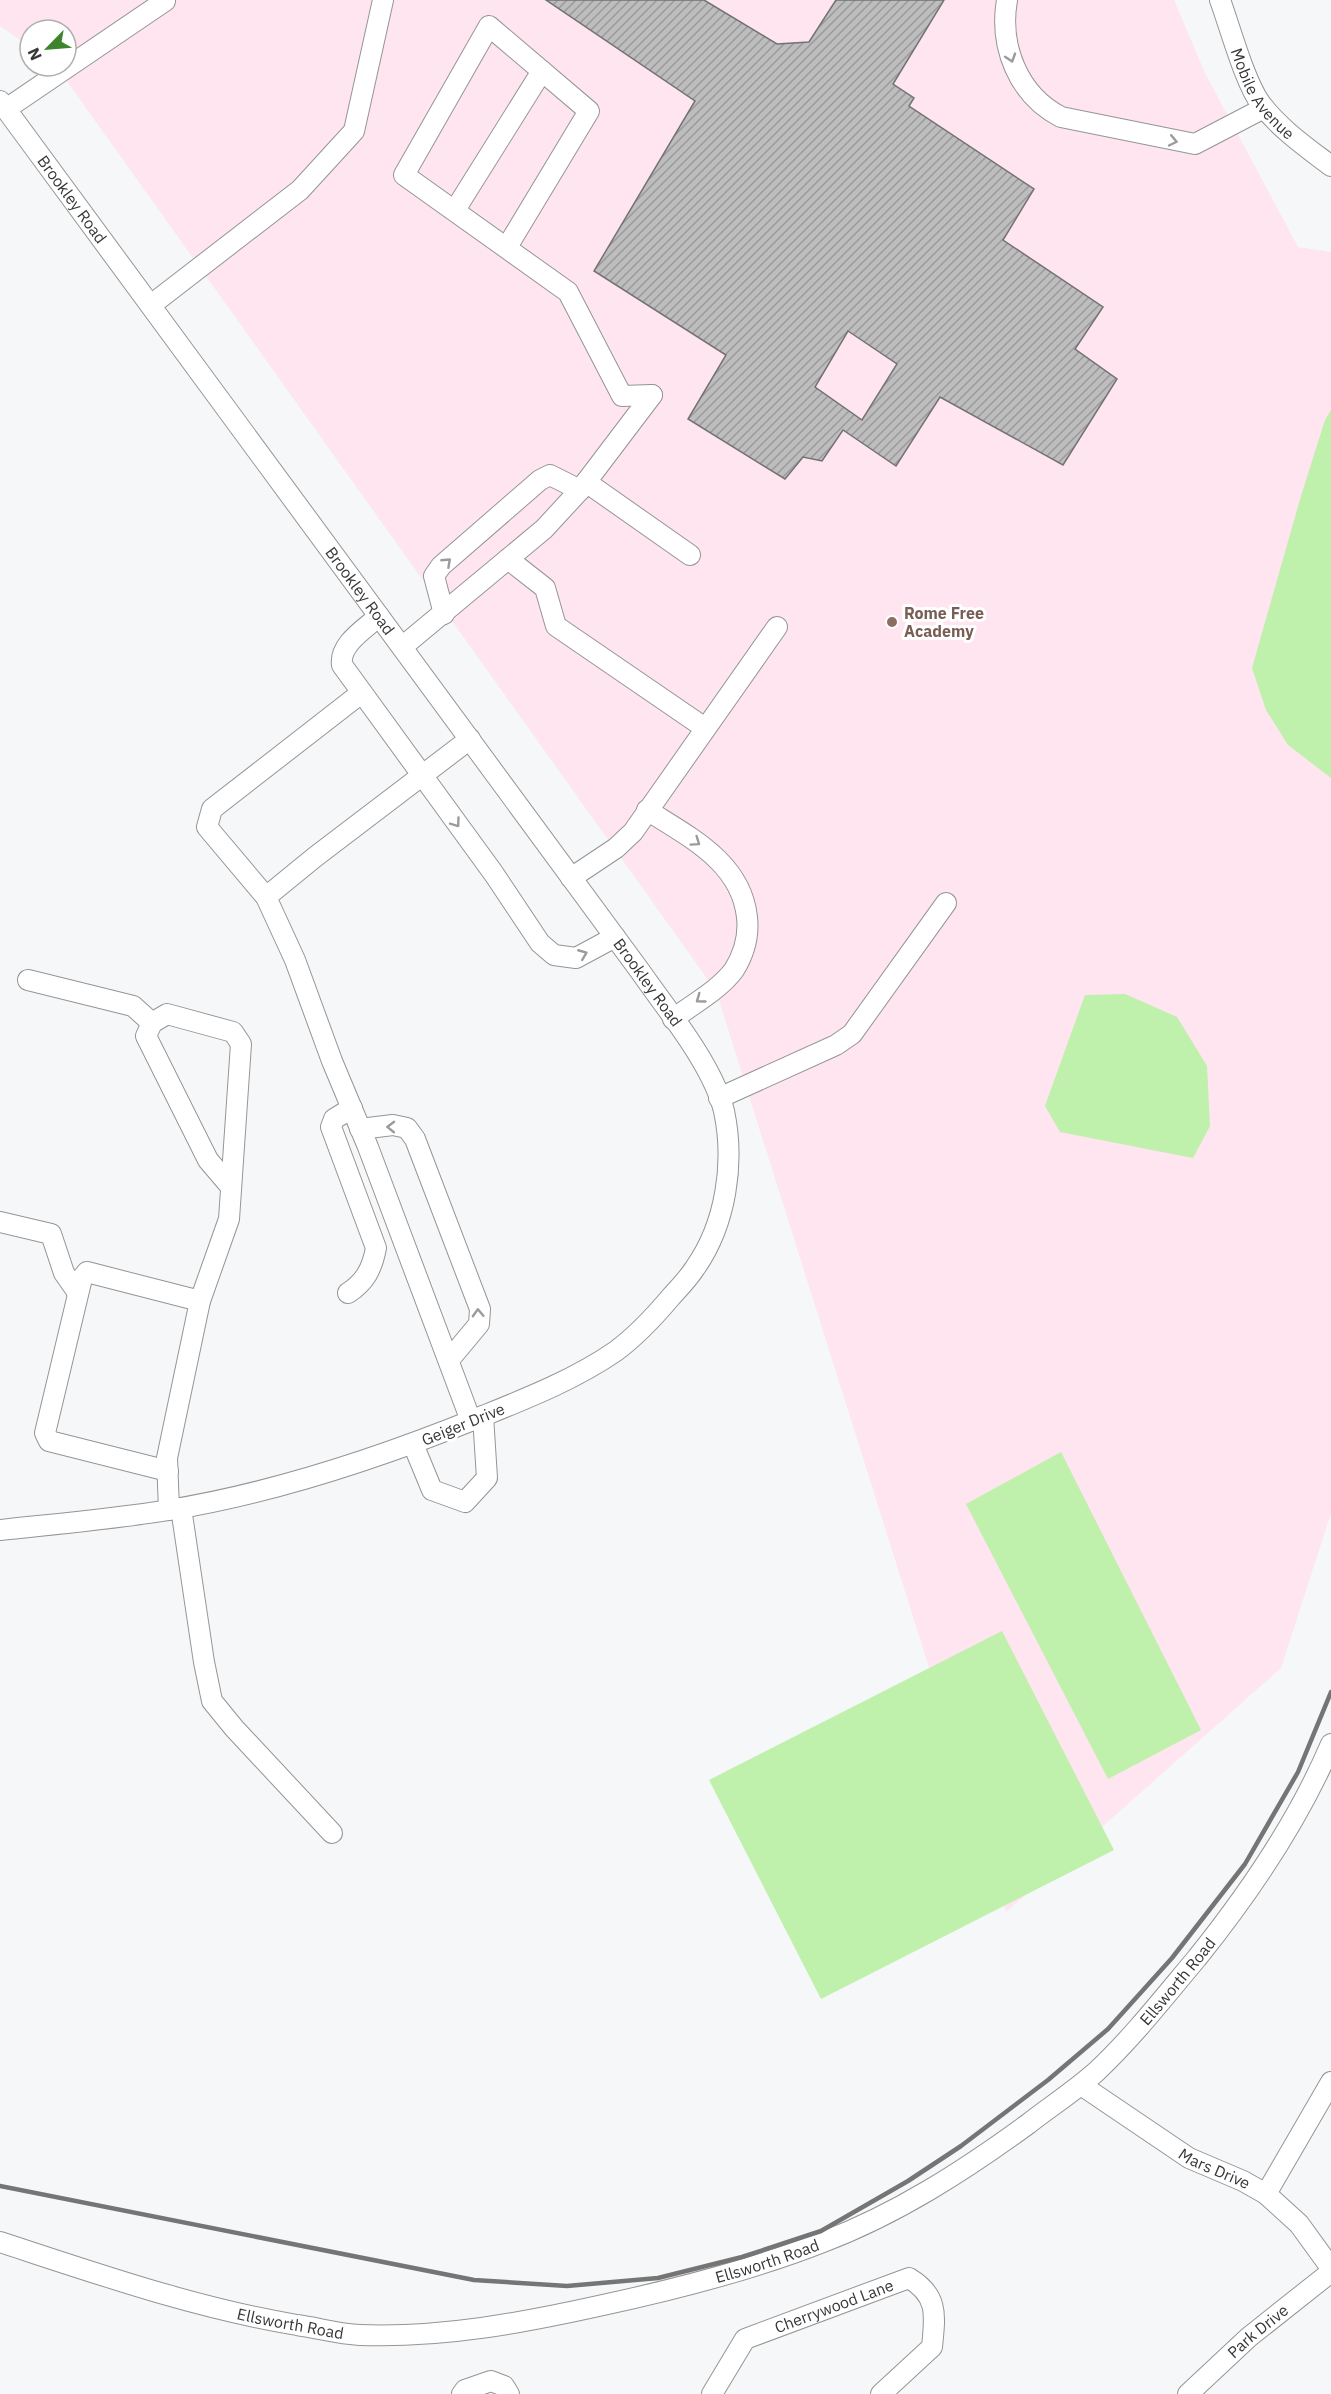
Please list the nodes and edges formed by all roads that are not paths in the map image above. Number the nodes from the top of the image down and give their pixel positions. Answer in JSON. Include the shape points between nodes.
{"nodes":[{"id":1,"x":383,"y":0,"type":"edge"},
{"id":2,"x":1006,"y":0,"type":"edge"},
{"id":3,"x":1220,"y":0,"type":"edge"},
{"id":4,"x":165,"y":1,"type":"edge"},
{"id":5,"x":542,"y":71,"type":"junction"},
{"id":6,"x":3,"y":105,"type":"edge"},
{"id":7,"x":1264,"y":108,"type":"junction"},
{"id":8,"x":1331,"y":166,"type":"edge"},
{"id":9,"x":455,"y":210,"type":"junction"},
{"id":10,"x":507,"y":247,"type":"junction"},
{"id":11,"x":151,"y":305,"type":"junction"},
{"id":12,"x":583,"y":486,"type":"junction"},
{"id":13,"x":690,"y":555,"type":"dead end"},
{"id":14,"x":508,"y":559,"type":"junction"},
{"id":15,"x":444,"y":614,"type":"junction"},
{"id":16,"x":379,"y":616,"type":"junction"},
{"id":17,"x":777,"y":627,"type":"dead end"},
{"id":18,"x":402,"y":647,"type":"junction"},
{"id":19,"x":360,"y":694,"type":"junction"},
{"id":20,"x":705,"y":728,"type":"junction"},
{"id":21,"x":470,"y":739,"type":"junction"},
{"id":22,"x":422,"y":776,"type":"junction"},
{"id":23,"x":647,"y":810,"type":"junction"},
{"id":24,"x":572,"y":878,"type":"junction"},
{"id":25,"x":266,"y":897,"type":"junction"},
{"id":26,"x":946,"y":903,"type":"dead end"},
{"id":27,"x":615,"y":937,"type":"junction"},
{"id":28,"x":28,"y":980,"type":"dead end"},
{"id":29,"x":673,"y":1019,"type":"junction"},
{"id":30,"x":152,"y":1023,"type":"junction"},
{"id":31,"x":717,"y":1091,"type":"junction"},
{"id":32,"x":352,"y":1108,"type":"junction"},
{"id":33,"x":360,"y":1129,"type":"junction"},
{"id":34,"x":231,"y":1187,"type":"junction"},
{"id":35,"x":0,"y":1222,"type":"edge"},
{"id":36,"x":78,"y":1293,"type":"junction"},
{"id":37,"x":348,"y":1293,"type":"dead end"},
{"id":38,"x":200,"y":1301,"type":"junction"},
{"id":39,"x":449,"y":1360,"type":"junction"},
{"id":40,"x":477,"y":1418,"type":"junction"},
{"id":41,"x":413,"y":1444,"type":"junction"},
{"id":42,"x":168,"y":1471,"type":"junction"},
{"id":43,"x":175,"y":1509,"type":"junction"},
{"id":44,"x":0,"y":1530,"type":"edge"},
{"id":45,"x":1331,"y":1744,"type":"edge"},
{"id":46,"x":332,"y":1833,"type":"dead end"},
{"id":47,"x":1331,"y":2082,"type":"edge"},
{"id":48,"x":1081,"y":2085,"type":"junction"},
{"id":49,"x":1266,"y":2194,"type":"junction"},
{"id":50,"x":0,"y":2242,"type":"edge"},
{"id":51,"x":1331,"y":2270,"type":"edge"},
{"id":52,"x":462,"y":2394,"type":"edge"},
{"id":53,"x":509,"y":2394,"type":"edge"},
{"id":54,"x":712,"y":2394,"type":"edge"},
{"id":55,"x":881,"y":2394,"type":"edge"},
{"id":56,"x":1188,"y":2394,"type":"edge"}],
"edges":[{"from":1,"to":11,"type":"street","via":[[354,131],[300,190]]},
{"from":2,"to":7,"type":"street","one_way":true,"via":[[1005,35],[1014,67],[1034,98],[1061,117],[1195,144]]},
{"from":3,"to":7,"type":"street","name":"Mobile Avenue","via":[[1252,87]]},
{"from":4,"to":6,"type":"street"},
{"from":5,"to":9,"type":"street"},
{"from":5,"to":9,"type":"street","via":[[489,26],[404,175]]},
{"from":5,"to":10,"type":"street","via":[[589,111]]},
{"from":6,"to":11,"type":"street","name":"Brookley Road"},
{"from":7,"to":8,"type":"street","name":"Mobile Avenue","via":[[1287,132]]},
{"from":9,"to":10,"type":"street"},
{"from":10,"to":12,"type":"street","via":[[568,292],[622,396],[652,395]]},
{"from":11,"to":16,"type":"street","name":"Brookley Road"},
{"from":12,"to":13,"type":"street"},
{"from":12,"to":14,"type":"street","via":[[544,529]]},
{"from":15,"to":12,"type":"street","one_way":true,"via":[[434,576],[441,567],[540,480],[550,475]]},
{"from":14,"to":15,"type":"street"},
{"from":14,"to":20,"type":"street","via":[[545,588],[556,626]]},
{"from":15,"to":18,"type":"street"},
{"from":16,"to":18,"type":"street","name":"Brookley Road"},
{"from":16,"to":19,"type":"street","via":[[340,656]]},
{"from":17,"to":20,"type":"street"},
{"from":18,"to":21,"type":"street","name":"Brookley Road"},
{"from":19,"to":22,"type":"street"},
{"from":19,"to":25,"type":"street","via":[[212,809],[207,827]]},
{"from":20,"to":23,"type":"street"},
{"from":21,"to":22,"type":"street"},
{"from":21,"to":24,"type":"street","name":"Brookley Road"},
{"from":22,"to":25,"type":"street"},
{"from":22,"to":27,"type":"street","one_way":true,"via":[[540,943],[554,955],[576,958]]},
{"from":23,"to":24,"type":"street","via":[[633,832],[616,848]]},
{"from":23,"to":29,"type":"street","one_way":true,"via":[[720,861],[735,878],[745,903],[748,928],[734,969],[722,983]]},
{"from":24,"to":27,"type":"street","name":"Brookley Road"},
{"from":25,"to":32,"type":"street","via":[[295,960]]},
{"from":26,"to":31,"type":"street","via":[[852,1034],[836,1045]]},
{"from":27,"to":29,"type":"street","name":"Brookley Road"},
{"from":28,"to":30,"type":"street","via":[[133,1006]]},
{"from":29,"to":31,"type":"street","name":"Brookley Road"},
{"from":30,"to":34,"type":"street","via":[[146,1036],[153,1054],[208,1160]]},
{"from":30,"to":34,"type":"street","via":[[167,1014],[233,1032],[241,1044]]},
{"from":31,"to":40,"type":"street","name":"Geiger Drive","via":[[729,1142],[727,1189],[718,1223],[696,1268],[651,1321],[617,1350],[587,1370]]},
{"from":32,"to":33,"type":"street"},
{"from":32,"to":37,"type":"street","via":[[334,1119],[331,1127],[376,1248],[361,1284]]},
{"from":33,"to":39,"type":"street"},
{"from":39,"to":33,"type":"street","one_way":true,"via":[[478,1324],[480,1309],[415,1139],[407,1128],[393,1125]]},
{"from":34,"to":38,"type":"street","via":[[229,1219]]},
{"from":35,"to":36,"type":"street","via":[[51,1234],[64,1273]]},
{"from":36,"to":38,"type":"street","via":[[87,1272]]},
{"from":36,"to":42,"type":"street","via":[[45,1433],[50,1442]]},
{"from":38,"to":42,"type":"street","via":[[167,1458]]},
{"from":39,"to":40,"type":"street"},
{"from":40,"to":41,"type":"street","name":"Geiger Drive"},
{"from":40,"to":41,"type":"street","via":[[487,1478],[465,1502],[432,1490]]},
{"from":41,"to":43,"type":"street","name":"Geiger Drive","via":[[264,1489]]},
{"from":42,"to":43,"type":"street"},
{"from":43,"to":44,"type":"street","name":"Geiger Drive"},
{"from":43,"to":46,"type":"street","via":[[212,1701]]},
{"from":45,"to":48,"type":"street","name":"Ellsworth Road","via":[[1280,1844],[1239,1905],[1153,2012]]},
{"from":47,"to":49,"type":"street"},
{"from":48,"to":49,"type":"street","name":"Mars Drive","via":[[1189,2158]]},
{"from":48,"to":50,"type":"street","name":"Ellsworth Road","via":[[990,2152],[923,2193],[826,2241],[672,2290],[530,2321],[447,2334],[357,2335],[248,2317],[187,2302]]},
{"from":49,"to":51,"type":"street","name":"Mars Drive","via":[[1299,2224]]},
{"from":51,"to":56,"type":"street","name":"Park Drive","via":[[1249,2337]]},
{"from":52,"to":53,"type":"street","via":[[491,2381],[504,2386]]},
{"from":54,"to":55,"type":"street","name":"Cherrywood Lane","via":[[745,2339],[909,2278],[924,2286],[936,2312],[932,2347]]}]}
